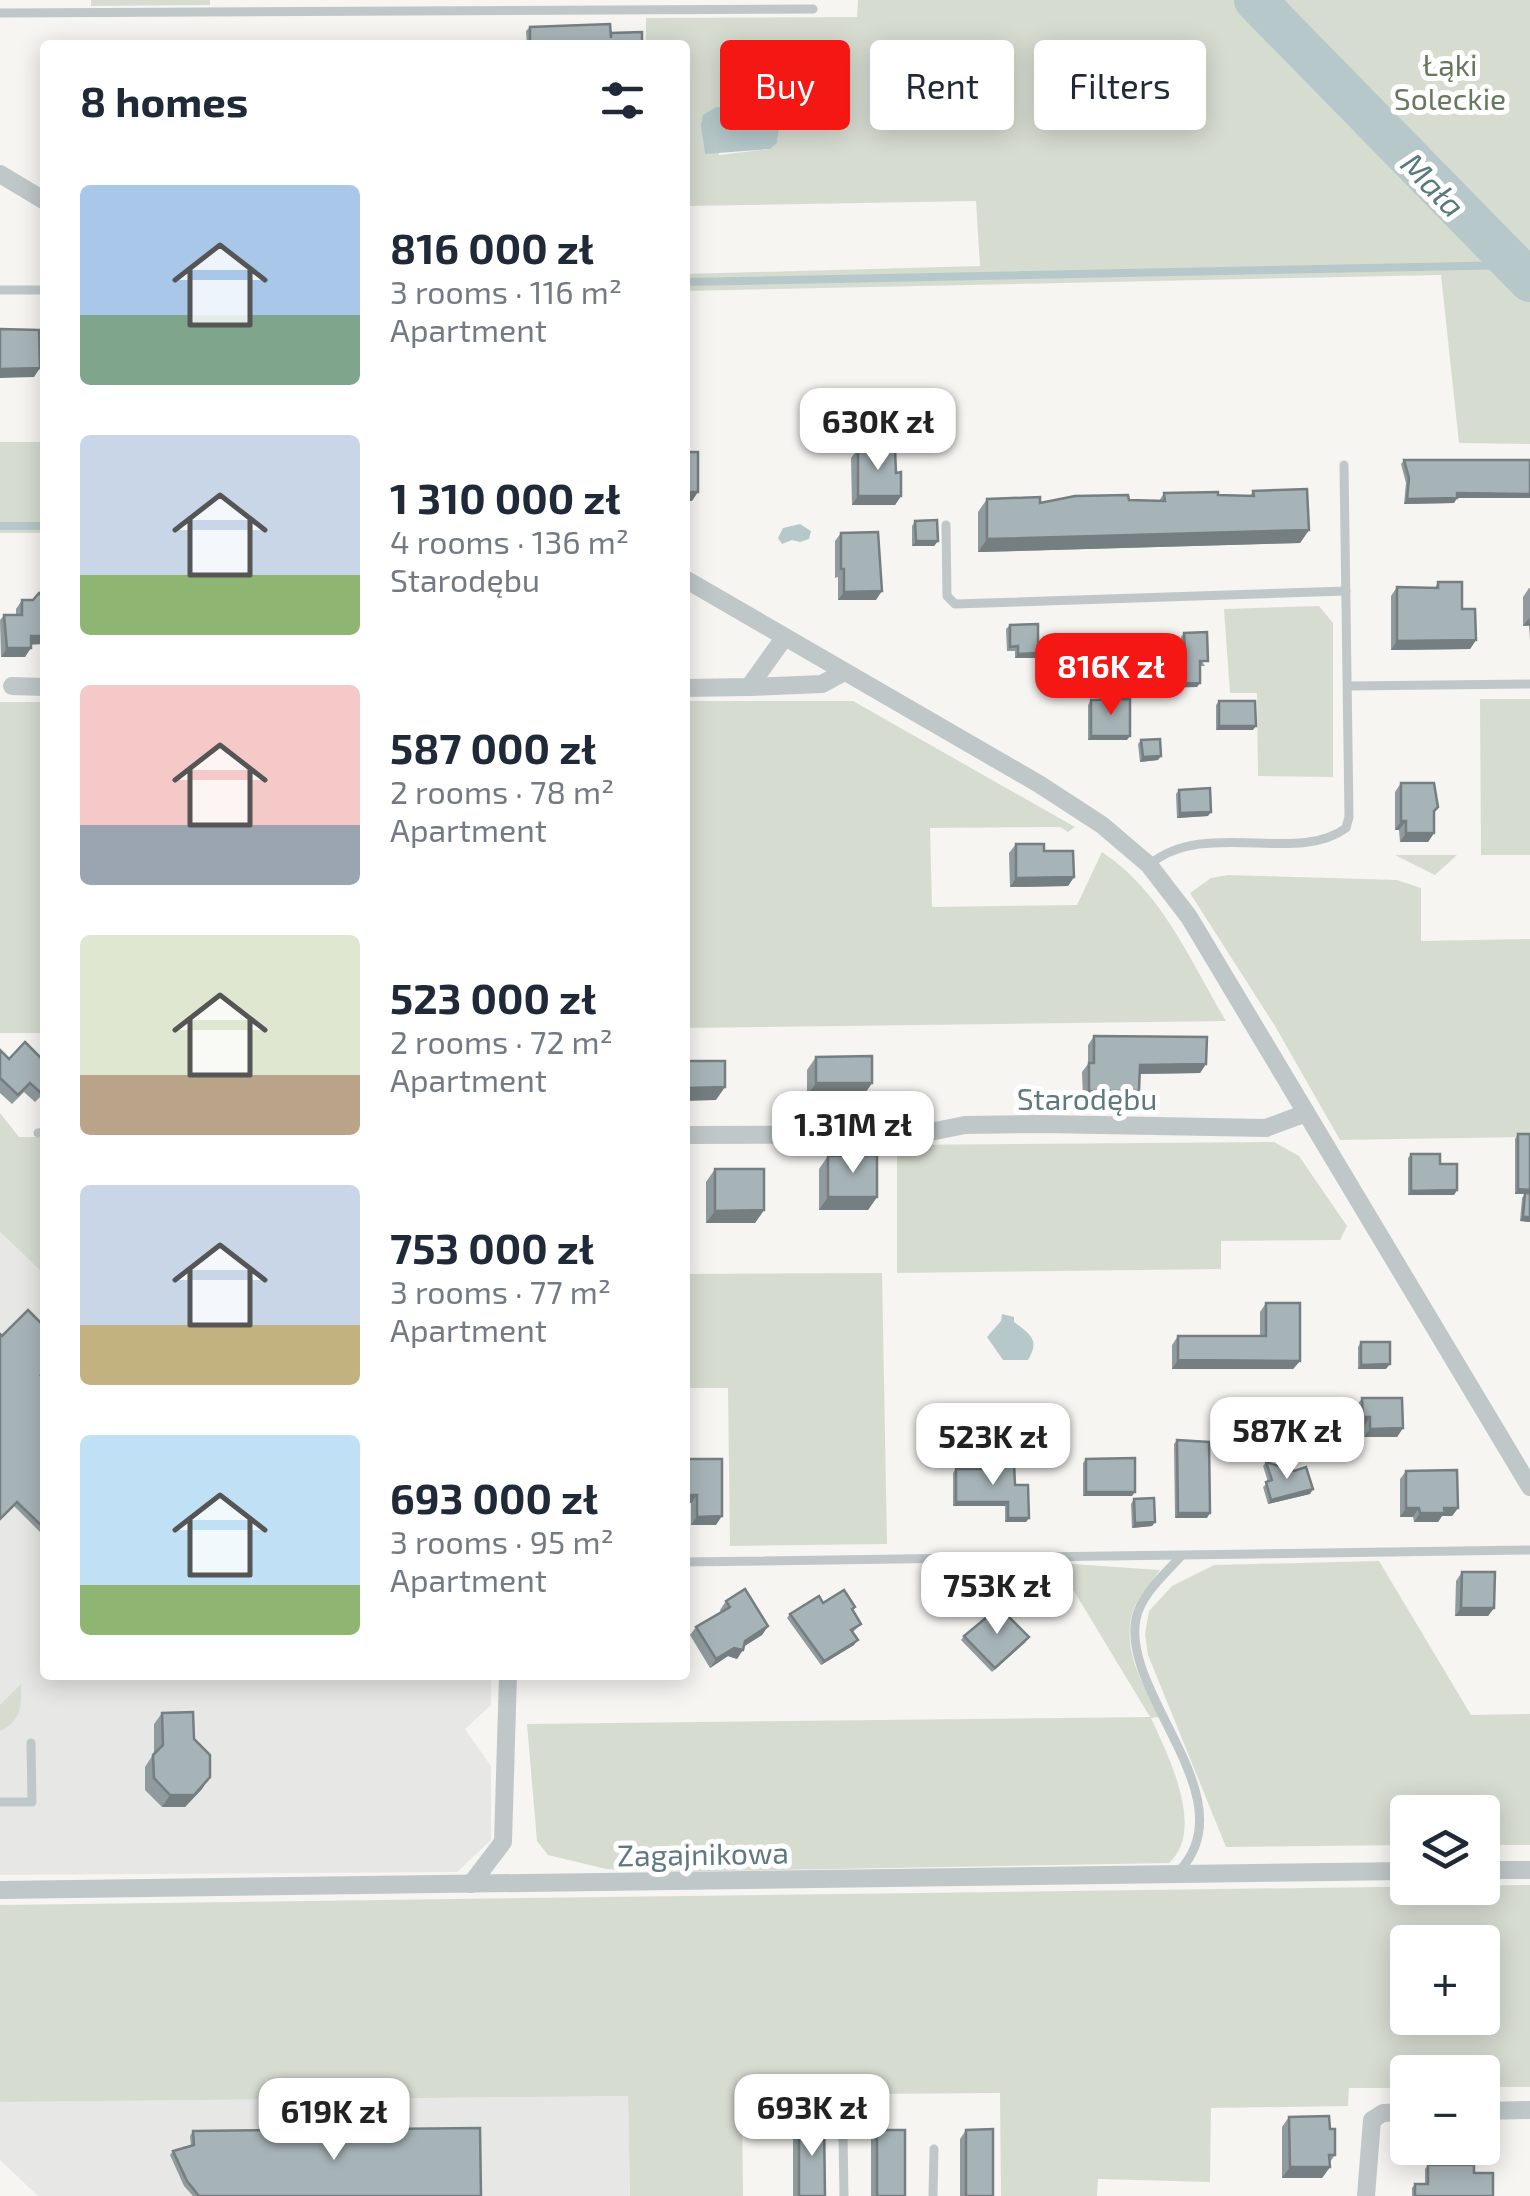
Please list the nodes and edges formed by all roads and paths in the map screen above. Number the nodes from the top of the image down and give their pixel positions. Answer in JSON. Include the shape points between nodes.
{"nodes":[{"id":1,"x":812,"y":9,"type":"dead end"},
{"id":2,"x":0,"y":13,"type":"edge"},
{"id":3,"x":0,"y":174,"type":"edge"},
{"id":4,"x":40,"y":197,"type":"edge"},
{"id":5,"x":0,"y":290,"type":"edge"},
{"id":6,"x":40,"y":290,"type":"edge"},
{"id":7,"x":1344,"y":464,"type":"dead end"},
{"id":8,"x":946,"y":525,"type":"dead end"},
{"id":9,"x":690,"y":582,"type":"edge"},
{"id":10,"x":1346,"y":591,"type":"junction"},
{"id":11,"x":784,"y":638,"type":"junction"},
{"id":12,"x":844,"y":672,"type":"junction"},
{"id":13,"x":1530,"y":684,"type":"edge"},
{"id":14,"x":12,"y":686,"type":"dead end"},
{"id":15,"x":1349,"y":686,"type":"junction"},
{"id":16,"x":40,"y":687,"type":"edge"},
{"id":17,"x":749,"y":687,"type":"junction"},
{"id":18,"x":690,"y":688,"type":"edge"},
{"id":19,"x":1150,"y":865,"type":"junction"},
{"id":20,"x":1306,"y":1113,"type":"junction"},
{"id":21,"x":690,"y":1135,"type":"edge"},
{"id":22,"x":1530,"y":1487,"type":"edge"},
{"id":23,"x":1530,"y":1550,"type":"edge"},
{"id":24,"x":1180,"y":1556,"type":"junction"},
{"id":25,"x":690,"y":1562,"type":"edge"},
{"id":26,"x":508,"y":1680,"type":"edge"},
{"id":27,"x":30,"y":1743,"type":"dead end"},
{"id":28,"x":0,"y":1802,"type":"edge"},
{"id":29,"x":1500,"y":1870,"type":"edge"},
{"id":30,"x":1530,"y":1870,"type":"edge"},
{"id":31,"x":1390,"y":1871,"type":"edge"},
{"id":32,"x":1177,"y":1873,"type":"junction"},
{"id":33,"x":471,"y":1884,"type":"junction"},
{"id":34,"x":0,"y":1890,"type":"edge"},
{"id":35,"x":1530,"y":2110,"type":"edge"},
{"id":36,"x":1500,"y":2111,"type":"edge"},
{"id":37,"x":1390,"y":2113,"type":"edge"},
{"id":38,"x":843,"y":2135,"type":"dead end"},
{"id":39,"x":934,"y":2149,"type":"dead end"},
{"id":40,"x":844,"y":2196,"type":"edge"},
{"id":41,"x":933,"y":2196,"type":"edge"},
{"id":42,"x":1366,"y":2196,"type":"edge"}],
"edges":[{"from":1,"to":2,"type":"lane"},
{"from":3,"to":4,"type":"street"},
{"from":5,"to":6,"type":"lane"},
{"from":7,"to":10,"type":"lane"},
{"from":8,"to":10,"type":"lane","via":[[947,596],[955,604]]},
{"from":9,"to":11,"type":"street"},
{"from":10,"to":15,"type":"lane"},
{"from":11,"to":12,"type":"street"},
{"from":11,"to":17,"type":"street"},
{"from":12,"to":17,"type":"street","via":[[822,684]]},
{"from":12,"to":19,"type":"street","via":[[1039,784]]},
{"from":13,"to":15,"type":"lane"},
{"from":14,"to":16,"type":"street"},
{"from":15,"to":19,"type":"lane","via":[[1346,828],[1321,840],[1184,845]]},
{"from":17,"to":18,"type":"street"},
{"from":19,"to":20,"type":"street","via":[[1190,917]]},
{"from":20,"to":21,"type":"street","name":"Starodębu","via":[[1266,1128],[1042,1124],[920,1134]]},
{"from":20,"to":22,"type":"street"},
{"from":23,"to":24,"type":"lane"},
{"from":24,"to":25,"type":"lane"},
{"from":24,"to":32,"type":"lane","via":[[1148,1593],[1136,1619],[1140,1664],[1188,1766],[1196,1800],[1196,1844]]},
{"from":26,"to":33,"type":"street","via":[[503,1842]]},
{"from":27,"to":28,"type":"lane","via":[[32,1802]]},
{"from":29,"to":30,"type":"street"},
{"from":31,"to":32,"type":"street","name":"Zagajnikowa"},
{"from":32,"to":33,"type":"street","name":"Zagajnikowa"},
{"from":33,"to":34,"type":"street","name":"Zagajnikowa"},
{"from":35,"to":36,"type":"street"},
{"from":37,"to":42,"type":"street","via":[[1372,2120]]},
{"from":38,"to":40,"type":"lane"},
{"from":39,"to":41,"type":"lane"}]}
